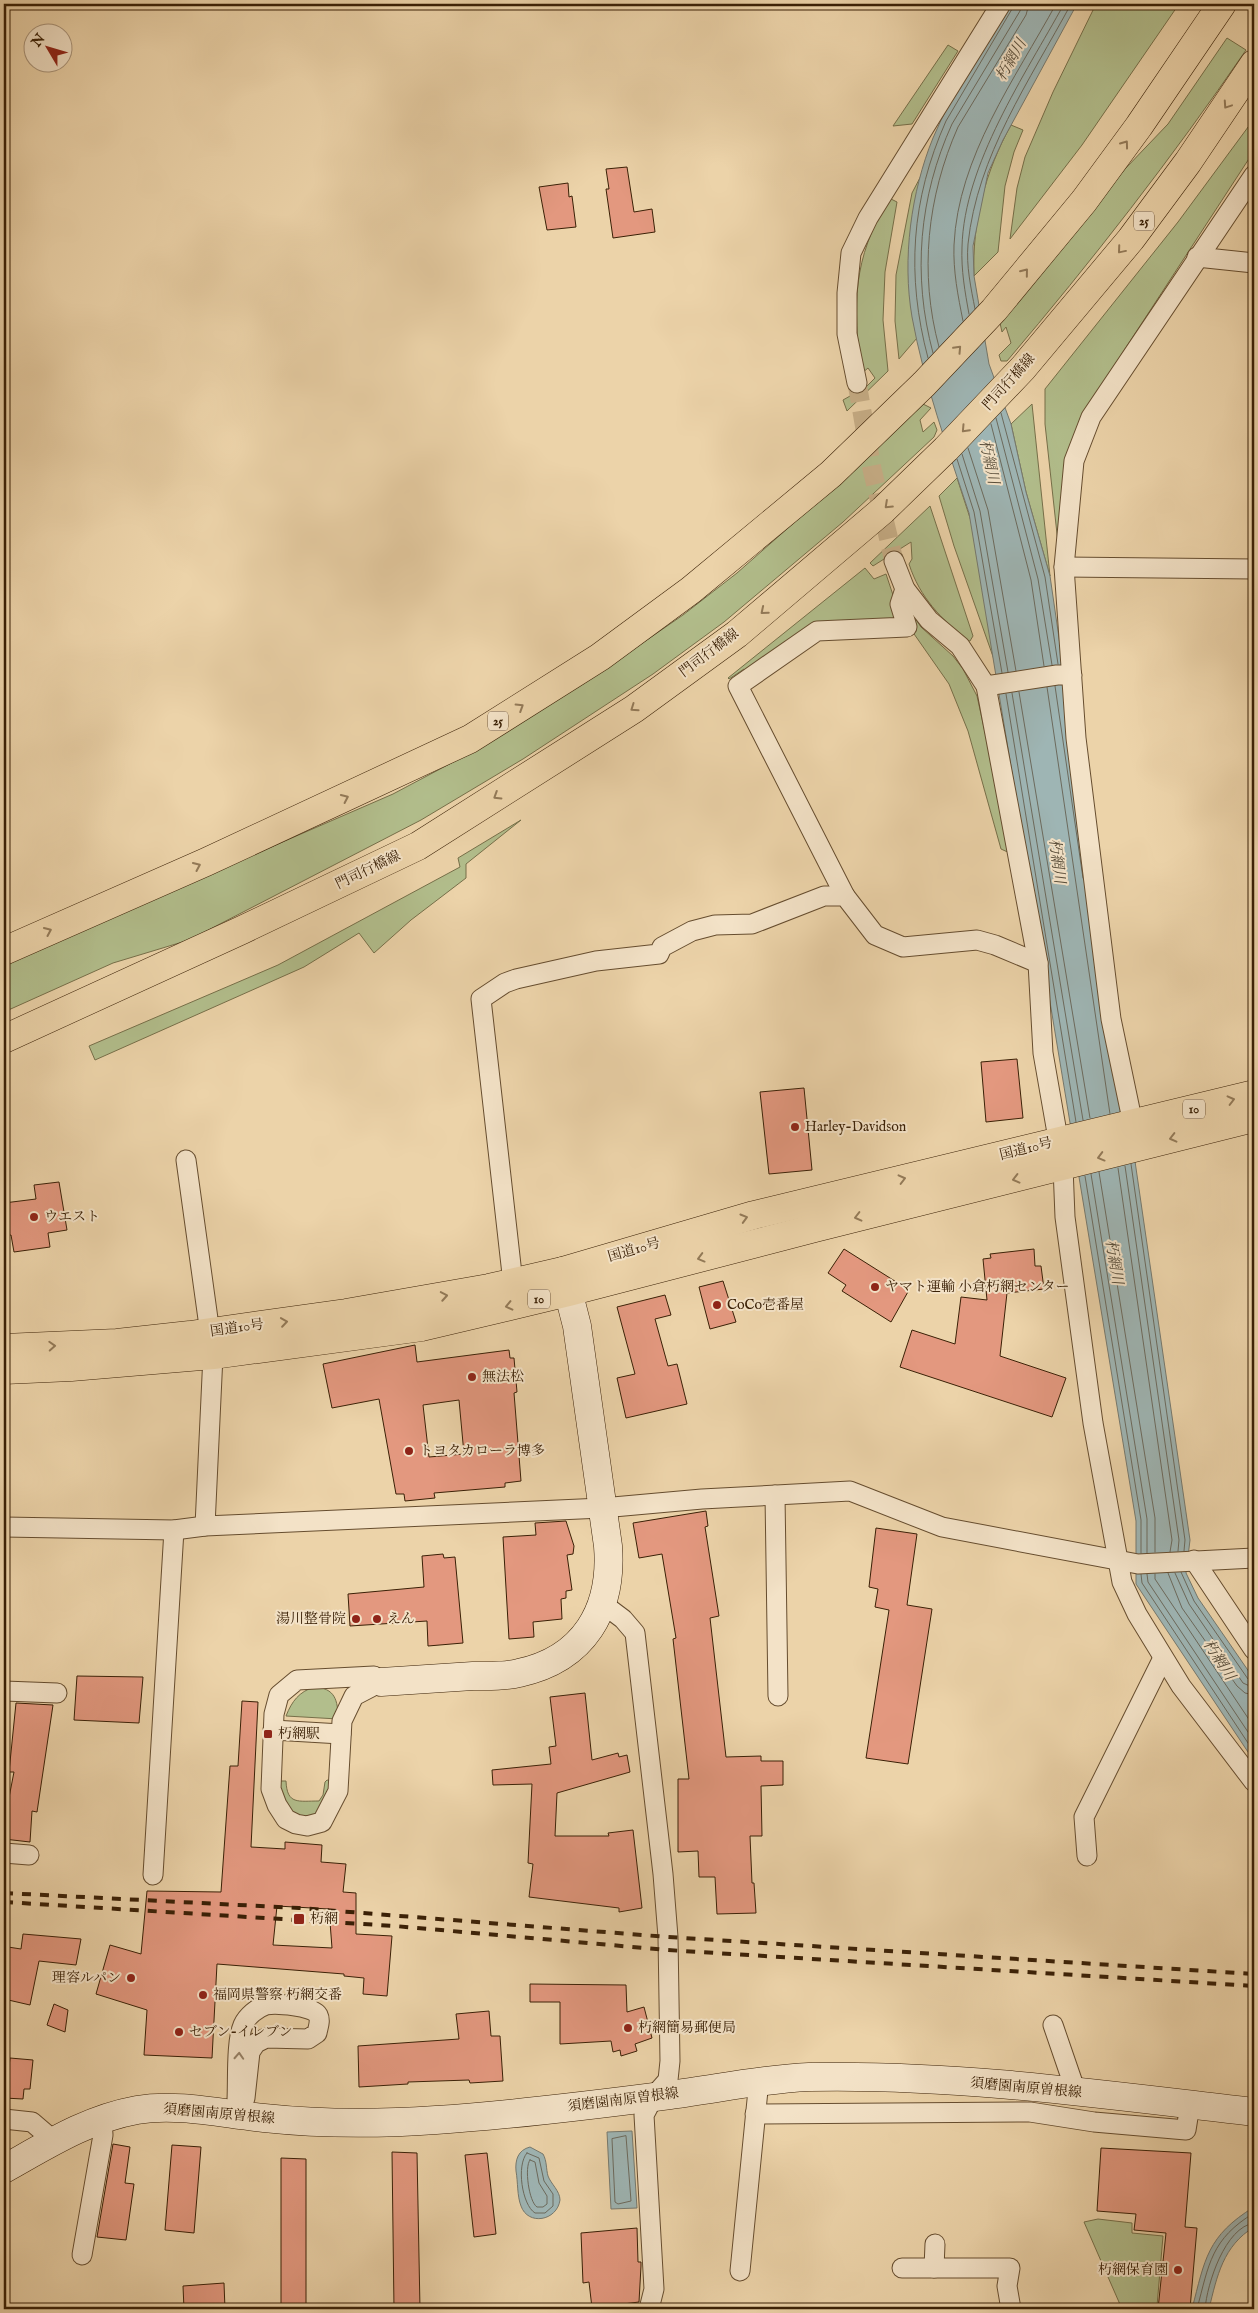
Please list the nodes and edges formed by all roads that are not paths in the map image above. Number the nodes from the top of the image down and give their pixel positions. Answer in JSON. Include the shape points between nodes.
{"nodes":[{"id":1,"x":1001,"y":4,"type":"edge"},
{"id":2,"x":1222,"y":4,"type":"edge"},
{"id":3,"x":1254,"y":64,"type":"edge"},
{"id":4,"x":1254,"y":174,"type":"edge"},
{"id":5,"x":1197,"y":257,"type":"junction"},
{"id":6,"x":1254,"y":264,"type":"edge"},
{"id":7,"x":857,"y":383,"type":"tunnel mouth"},
{"id":8,"x":894,"y":562,"type":"tunnel mouth"},
{"id":9,"x":1064,"y":567,"type":"junction"},
{"id":10,"x":1254,"y":569,"type":"edge"},
{"id":11,"x":905,"y":589,"type":"junction"},
{"id":12,"x":1064,"y":675,"type":"junction"},
{"id":13,"x":986,"y":686,"type":"junction"},
{"id":14,"x":845,"y":896,"type":"junction"},
{"id":15,"x":4,"y":951,"type":"edge"},
{"id":16,"x":1038,"y":963,"type":"junction"},
{"id":17,"x":4,"y":1039,"type":"edge"},
{"id":18,"x":1254,"y":1094,"type":"edge"},
{"id":19,"x":1254,"y":1118,"type":"edge"},
{"id":20,"x":1136,"y":1135,"type":"junction"},
{"id":21,"x":1060,"y":1154,"type":"junction"},
{"id":22,"x":186,"y":1160,"type":"dead end"},
{"id":23,"x":566,"y":1282,"type":"junction"},
{"id":24,"x":513,"y":1283,"type":"junction"},
{"id":25,"x":212,"y":1343,"type":"junction"},
{"id":26,"x":4,"y":1348,"type":"edge"},
{"id":27,"x":4,"y":1370,"type":"edge"},
{"id":28,"x":775,"y":1495,"type":"junction"},
{"id":29,"x":602,"y":1508,"type":"junction"},
{"id":30,"x":206,"y":1526,"type":"junction"},
{"id":31,"x":4,"y":1527,"type":"edge"},
{"id":32,"x":174,"y":1530,"type":"junction"},
{"id":33,"x":1254,"y":1558,"type":"edge"},
{"id":34,"x":1193,"y":1560,"type":"junction"},
{"id":35,"x":1118,"y":1561,"type":"junction"},
{"id":36,"x":603,"y":1604,"type":"junction"},
{"id":37,"x":1254,"y":1650,"type":"edge"},
{"id":38,"x":1163,"y":1658,"type":"junction"},
{"id":39,"x":381,"y":1682,"type":"junction"},
{"id":40,"x":4,"y":1691,"type":"edge"},
{"id":41,"x":57,"y":1693,"type":"dead end"},
{"id":42,"x":778,"y":1696,"type":"dead end"},
{"id":43,"x":274,"y":1730,"type":"junction"},
{"id":44,"x":341,"y":1734,"type":"junction"},
{"id":45,"x":1254,"y":1782,"type":"edge"},
{"id":46,"x":4,"y":1852,"type":"edge"},
{"id":47,"x":29,"y":1855,"type":"dead end"},
{"id":48,"x":1086,"y":1856,"type":"dead end"},
{"id":49,"x":153,"y":1875,"type":"dead end"},
{"id":50,"x":1054,"y":2025,"type":"dead end"},
{"id":51,"x":759,"y":2080,"type":"junction"},
{"id":52,"x":1076,"y":2092,"type":"junction"},
{"id":53,"x":654,"y":2096,"type":"junction"},
{"id":54,"x":1190,"y":2105,"type":"junction"},
{"id":55,"x":240,"y":2108,"type":"junction"},
{"id":56,"x":1254,"y":2112,"type":"edge"},
{"id":57,"x":755,"y":2114,"type":"junction"},
{"id":58,"x":4,"y":2119,"type":"edge"},
{"id":59,"x":102,"y":2119,"type":"junction"},
{"id":60,"x":53,"y":2140,"type":"junction"},
{"id":61,"x":4,"y":2169,"type":"edge"},
{"id":62,"x":935,"y":2244,"type":"dead end"},
{"id":63,"x":82,"y":2255,"type":"dead end"},
{"id":64,"x":902,"y":2268,"type":"dead end"},
{"id":65,"x":934,"y":2268,"type":"junction"},
{"id":66,"x":740,"y":2271,"type":"dead end"},
{"id":67,"x":649,"y":2309,"type":"edge"},
{"id":68,"x":1011,"y":2309,"type":"edge"}],
"edges":[{"from":1,"to":7,"type":"street","via":[[868,218],[852,253],[847,293],[847,334]]},
{"from":15,"to":2,"type":"main road","number":"25","one_way":true,"via":[[206,862],[470,739],[600,657],[691,590],[831,474],[924,384],[994,310],[1084,201]]},
{"from":3,"to":17,"type":"main road","name":"門司行橋線","number":"25","one_way":true,"via":[[1131,239],[1023,368],[883,510],[737,634],[634,709],[418,846]]},
{"from":4,"to":5,"type":"street"},
{"from":5,"to":6,"type":"street"},
{"from":5,"to":9,"type":"street","via":[[1091,417],[1074,461]]},
{"from":8,"to":11,"type":"street"},
{"from":9,"to":10,"type":"street"},
{"from":9,"to":12,"type":"street"},
{"from":11,"to":13,"type":"street","via":[[929,620],[960,646]]},
{"from":11,"to":14,"type":"street","via":[[900,604],[907,627],[817,630],[738,686]]},
{"from":12,"to":13,"type":"street"},
{"from":12,"to":20,"type":"street","via":[[1076,738],[1111,1019]]},
{"from":13,"to":16,"type":"street"},
{"from":14,"to":16,"type":"street","via":[[875,936],[903,946],[977,940]]},
{"from":14,"to":24,"type":"street","via":[[824,896],[752,924],[715,925],[692,931],[662,947],[659,954],[596,961],[516,978],[481,999]]},
{"from":16,"to":21,"type":"street","via":[[1043,1053]]},
{"from":20,"to":18,"type":"main road","name":"国道10号","number":"10","one_way":true},
{"from":19,"to":20,"type":"main road","name":"国道10号","number":"10","one_way":true},
{"from":20,"to":21,"type":"main road","name":"国道10号","number":"10"},
{"from":21,"to":23,"type":"main road","name":"国道10号","number":"10","via":[[754,1215]]},
{"from":21,"to":35,"type":"street","via":[[1065,1217],[1093,1423]]},
{"from":22,"to":25,"type":"street"},
{"from":23,"to":24,"type":"main road","name":"国道10号","number":"10"},
{"from":23,"to":25,"type":"main road","name":"国道10号","number":"10","one_way":true,"via":[[422,1327]]},
{"from":23,"to":29,"type":"main road","via":[[577,1326]]},
{"from":25,"to":24,"type":"main road","name":"国道10号","number":"10","one_way":true,"via":[[346,1313]]},
{"from":26,"to":25,"type":"main road","name":"国道10号","number":"10","one_way":true},
{"from":25,"to":27,"type":"main road","name":"国道10号","number":"10","via":[[72,1367]]},
{"from":25,"to":30,"type":"street"},
{"from":28,"to":29,"type":"street"},
{"from":28,"to":35,"type":"street","via":[[850,1491],[942,1527]]},
{"from":28,"to":42,"type":"street"},
{"from":29,"to":30,"type":"street"},
{"from":29,"to":36,"type":"main road","via":[[610,1570]]},
{"from":30,"to":32,"type":"street"},
{"from":31,"to":32,"type":"street"},
{"from":32,"to":49,"type":"street"},
{"from":33,"to":34,"type":"street"},
{"from":34,"to":35,"type":"street","via":[[1138,1564]]},
{"from":34,"to":37,"type":"street"},
{"from":35,"to":38,"type":"street","via":[[1126,1590]]},
{"from":36,"to":39,"type":"main road","via":[[580,1640],[563,1656],[544,1666],[517,1674]]},
{"from":36,"to":53,"type":"street","via":[[624,1619],[635,1633],[663,1874],[668,1937],[670,2061],[668,2080]]},
{"from":38,"to":45,"type":"street"},
{"from":38,"to":48,"type":"street","via":[[1084,1817]]},
{"from":39,"to":43,"type":"street","via":[[374,1676],[297,1680],[279,1695]]},
{"from":39,"to":44,"type":"street","via":[[354,1696],[342,1721]]},
{"from":40,"to":41,"type":"street"},
{"from":43,"to":44,"type":"street"},
{"from":43,"to":44,"type":"street","via":[[271,1789],[286,1819],[307,1826],[322,1822],[338,1791]]},
{"from":46,"to":47,"type":"street"},
{"from":50,"to":52,"type":"street"},
{"from":51,"to":52,"type":"main road","name":"須磨園南原曽根線","via":[[896,2078]]},
{"from":51,"to":53,"type":"main road","name":"須磨園南原曽根線"},
{"from":51,"to":57,"type":"street"},
{"from":52,"to":54,"type":"main road","name":"須磨園南原曽根線"},
{"from":53,"to":55,"type":"main road","name":"須磨園南原曽根線","via":[[433,2121],[349,2123],[266,2119]]},
{"from":53,"to":67,"type":"street","via":[[644,2115],[654,2290]]},
{"from":54,"to":56,"type":"main road","name":"須磨園南原曽根線"},
{"from":54,"to":57,"type":"street","via":[[1186,2130],[1094,2122],[1030,2112]]},
{"from":55,"to":55,"type":"street","one_way":true,"via":[[237,2099],[240,2036],[249,2016],[267,2005],[310,2008],[320,2023],[317,2034],[308,2039],[266,2038],[256,2043],[250,2052],[245,2098]]},
{"from":55,"to":59,"type":"main road","name":"須磨園南原曽根線","via":[[138,2110]]},
{"from":57,"to":66,"type":"street"},
{"from":58,"to":60,"type":"street","via":[[32,2122]]},
{"from":59,"to":60,"type":"main road","name":"須磨園南原曽根線"},
{"from":59,"to":63,"type":"street"},
{"from":60,"to":61,"type":"main road","name":"須磨園南原曽根線"},
{"from":62,"to":65,"type":"street"},
{"from":64,"to":65,"type":"street"},
{"from":65,"to":68,"type":"street","via":[[1010,2268],[1007,2286]]}]}
